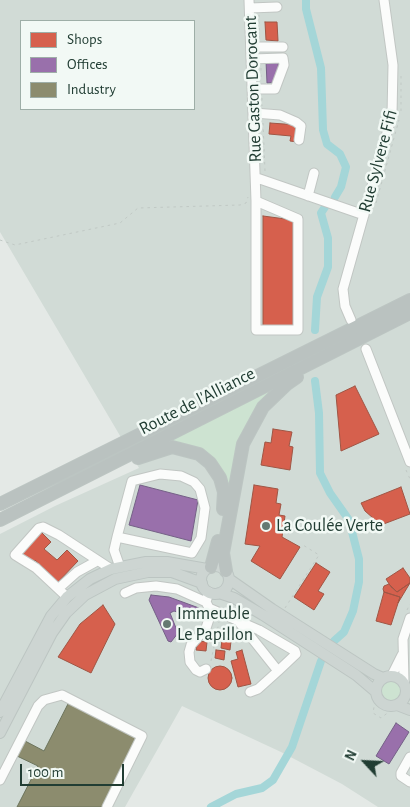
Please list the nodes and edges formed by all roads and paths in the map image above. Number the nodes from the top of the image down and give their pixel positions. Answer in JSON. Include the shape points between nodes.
{"nodes":[{"id":1,"x":384,"y":0,"type":"edge"},
{"id":2,"x":253,"y":5,"type":"edge"},
{"id":3,"x":277,"y":8,"type":"dead end"},
{"id":4,"x":255,"y":47,"type":"junction"},
{"id":5,"x":283,"y":47,"type":"dead end"},
{"id":6,"x":256,"y":59,"type":"junction"},
{"id":7,"x":257,"y":89,"type":"junction"},
{"id":8,"x":258,"y":113,"type":"junction"},
{"id":9,"x":300,"y":140,"type":"dead end"},
{"id":10,"x":314,"y":173,"type":"dead end"},
{"id":11,"x":262,"y":177,"type":"junction"},
{"id":12,"x":249,"y":194,"type":"dead end"},
{"id":13,"x":308,"y":196,"type":"junction"},
{"id":14,"x":256,"y":201,"type":"junction"},
{"id":15,"x":364,"y":215,"type":"junction"},
{"id":16,"x":0,"y":240,"type":"edge"},
{"id":17,"x":410,"y":300,"type":"edge"},
{"id":18,"x":410,"y":313,"type":"edge"},
{"id":19,"x":351,"y":320,"type":"dead end"},
{"id":20,"x":343,"y":347,"type":"junction"},
{"id":21,"x":366,"y":349,"type":"dead end"},
{"id":22,"x":410,"y":462,"type":"edge"},
{"id":23,"x":62,"y":475,"type":"junction"},
{"id":24,"x":84,"y":478,"type":"junction"},
{"id":25,"x":0,"y":500,"type":"edge"},
{"id":26,"x":0,"y":504,"type":"edge"},
{"id":27,"x":0,"y":520,"type":"edge"},
{"id":28,"x":118,"y":538,"type":"junction"},
{"id":29,"x":303,"y":545,"type":"dead end"},
{"id":30,"x":159,"y":548,"type":"junction"},
{"id":31,"x":97,"y":561,"type":"junction"},
{"id":32,"x":154,"y":562,"type":"junction"},
{"id":33,"x":116,"y":568,"type":"junction"},
{"id":34,"x":209,"y":568,"type":"junction"},
{"id":35,"x":227,"y":575,"type":"junction"},
{"id":36,"x":202,"y":583,"type":"junction"},
{"id":37,"x":59,"y":588,"type":"junction"},
{"id":38,"x":125,"y":593,"type":"dead end"},
{"id":39,"x":211,"y":596,"type":"junction"},
{"id":40,"x":67,"y":597,"type":"junction"},
{"id":41,"x":410,"y":604,"type":"edge"},
{"id":42,"x":216,"y":612,"type":"junction"},
{"id":43,"x":284,"y":612,"type":"dead end"},
{"id":44,"x":407,"y":617,"type":"edge"},
{"id":45,"x":239,"y":622,"type":"junction"},
{"id":46,"x":403,"y":652,"type":"junction"},
{"id":47,"x":211,"y":661,"type":"dead end"},
{"id":48,"x":206,"y":669,"type":"dead end"},
{"id":49,"x":278,"y":671,"type":"junction"},
{"id":50,"x":388,"y":677,"type":"junction"},
{"id":51,"x":407,"y":689,"type":"edge"},
{"id":52,"x":250,"y":692,"type":"dead end"},
{"id":53,"x":376,"y":692,"type":"junction"},
{"id":54,"x":397,"y":705,"type":"junction"},
{"id":55,"x":410,"y":710,"type":"edge"},
{"id":56,"x":0,"y":712,"type":"edge"},
{"id":57,"x":373,"y":713,"type":"dead end"},
{"id":58,"x":381,"y":718,"type":"dead end"},
{"id":59,"x":0,"y":733,"type":"edge"},
{"id":60,"x":410,"y":758,"type":"edge"},
{"id":61,"x":0,"y":780,"type":"edge"},
{"id":62,"x":410,"y":782,"type":"edge"},
{"id":63,"x":107,"y":807,"type":"edge"}],
"edges":[{"from":1,"to":15,"type":"street","name":"Rue Sylvere Fifi","via":[[393,65],[392,116]]},
{"from":2,"to":3,"type":"street"},
{"from":2,"to":4,"type":"street","name":"Rue Gaston Dorocant"},
{"from":2,"to":4,"type":"path"},
{"from":4,"to":5,"type":"street"},
{"from":4,"to":6,"type":"street","name":"Rue Gaston Dorocant"},
{"from":6,"to":7,"type":"street","name":"Rue Gaston Dorocant"},
{"from":6,"to":7,"type":"path"},
{"from":6,"to":7,"type":"street","via":[[283,58],[284,65],[275,88]]},
{"from":7,"to":8,"type":"street","name":"Rue Gaston Dorocant"},
{"from":7,"to":8,"type":"path"},
{"from":8,"to":9,"type":"street","via":[[280,115],[296,122],[301,126]]},
{"from":8,"to":11,"type":"street","name":"Rue Gaston Dorocant"},
{"from":8,"to":11,"type":"path"},
{"from":10,"to":13,"type":"street"},
{"from":11,"to":13,"type":"street"},
{"from":11,"to":14,"type":"street","name":"Rue Gaston Dorocant"},
{"from":12,"to":16,"type":"path","via":[[246,203],[240,205],[143,207],[120,223],[15,245]]},
{"from":13,"to":15,"type":"street"},
{"from":14,"to":14,"type":"street","name":"Rue Gaston Dorocant","via":[[256,330],[298,330],[298,219]]},
{"from":15,"to":19,"type":"street","name":"Rue Sylvere Fifi","via":[[343,289]]},
{"from":17,"to":23,"type":"highway","name":"Route de l'Alliance"},
{"from":18,"to":20,"type":"highway","name":"Route de l'Alliance"},
{"from":20,"to":24,"type":"highway","name":"Route de l'Alliance"},
{"from":20,"to":35,"type":"highway","via":[[287,384],[263,407],[251,427],[241,454],[229,513],[223,552]]},
{"from":21,"to":22,"type":"street"},
{"from":23,"to":25,"type":"highway","via":[[35,483]]},
{"from":23,"to":26,"type":"highway","name":"Route de l'Alliance"},
{"from":24,"to":27,"type":"highway","name":"Route de l'Alliance"},
{"from":24,"to":34,"type":"highway","via":[[172,447],[205,458],[220,478],[224,492],[218,543]]},
{"from":28,"to":30,"type":"street"},
{"from":28,"to":30,"type":"street","via":[[132,481],[160,474],[181,476],[200,489],[205,508],[201,538],[192,553]]},
{"from":28,"to":33,"type":"street","via":[[114,550]]},
{"from":29,"to":43,"type":"path","via":[[319,555]]},
{"from":30,"to":32,"type":"street"},
{"from":31,"to":33,"type":"street"},
{"from":31,"to":37,"type":"street","via":[[89,563]]},
{"from":31,"to":37,"type":"street","via":[[58,535],[39,528],[15,555]]},
{"from":32,"to":33,"type":"main road"},
{"from":32,"to":34,"type":"main road"},
{"from":33,"to":40,"type":"main road","via":[[90,579]]},
{"from":34,"to":35,"type":"main road","via":[[220,567]]},
{"from":34,"to":36,"type":"main road","via":[[202,576]]},
{"from":35,"to":39,"type":"main road","via":[[226,587]]},
{"from":35,"to":50,"type":"main road","via":[[272,609],[374,674]]},
{"from":36,"to":39,"type":"main road"},
{"from":36,"to":59,"type":"main road","via":[[178,574],[148,572],[115,579],[85,595],[66,613],[52,633]]},
{"from":37,"to":40,"type":"street"},
{"from":38,"to":39,"type":"street","via":[[156,586]]},
{"from":39,"to":42,"type":"street"},
{"from":39,"to":53,"type":"main road","via":[[234,598],[356,675]]},
{"from":40,"to":56,"type":"main road","via":[[42,629]]},
{"from":41,"to":44,"type":"path"},
{"from":42,"to":45,"type":"street"},
{"from":42,"to":47,"type":"path"},
{"from":42,"to":48,"type":"street","via":[[189,652],[190,662],[196,670]]},
{"from":44,"to":46,"type":"street"},
{"from":45,"to":49,"type":"street"},
{"from":45,"to":49,"type":"street","via":[[295,651],[296,654]]},
{"from":46,"to":50,"type":"street"},
{"from":46,"to":51,"type":"street"},
{"from":49,"to":52,"type":"street"},
{"from":50,"to":51,"type":"main road"},
{"from":50,"to":53,"type":"main road","via":[[378,684]]},
{"from":51,"to":54,"type":"main road","via":[[404,699]]},
{"from":53,"to":54,"type":"main road","via":[[383,704]]},
{"from":54,"to":55,"type":"main road"},
{"from":57,"to":58,"type":"path"},
{"from":60,"to":62,"type":"street","via":[[401,774]]},
{"from":61,"to":63,"type":"street","via":[[38,706],[44,700],[62,695],[142,736]]}]}
